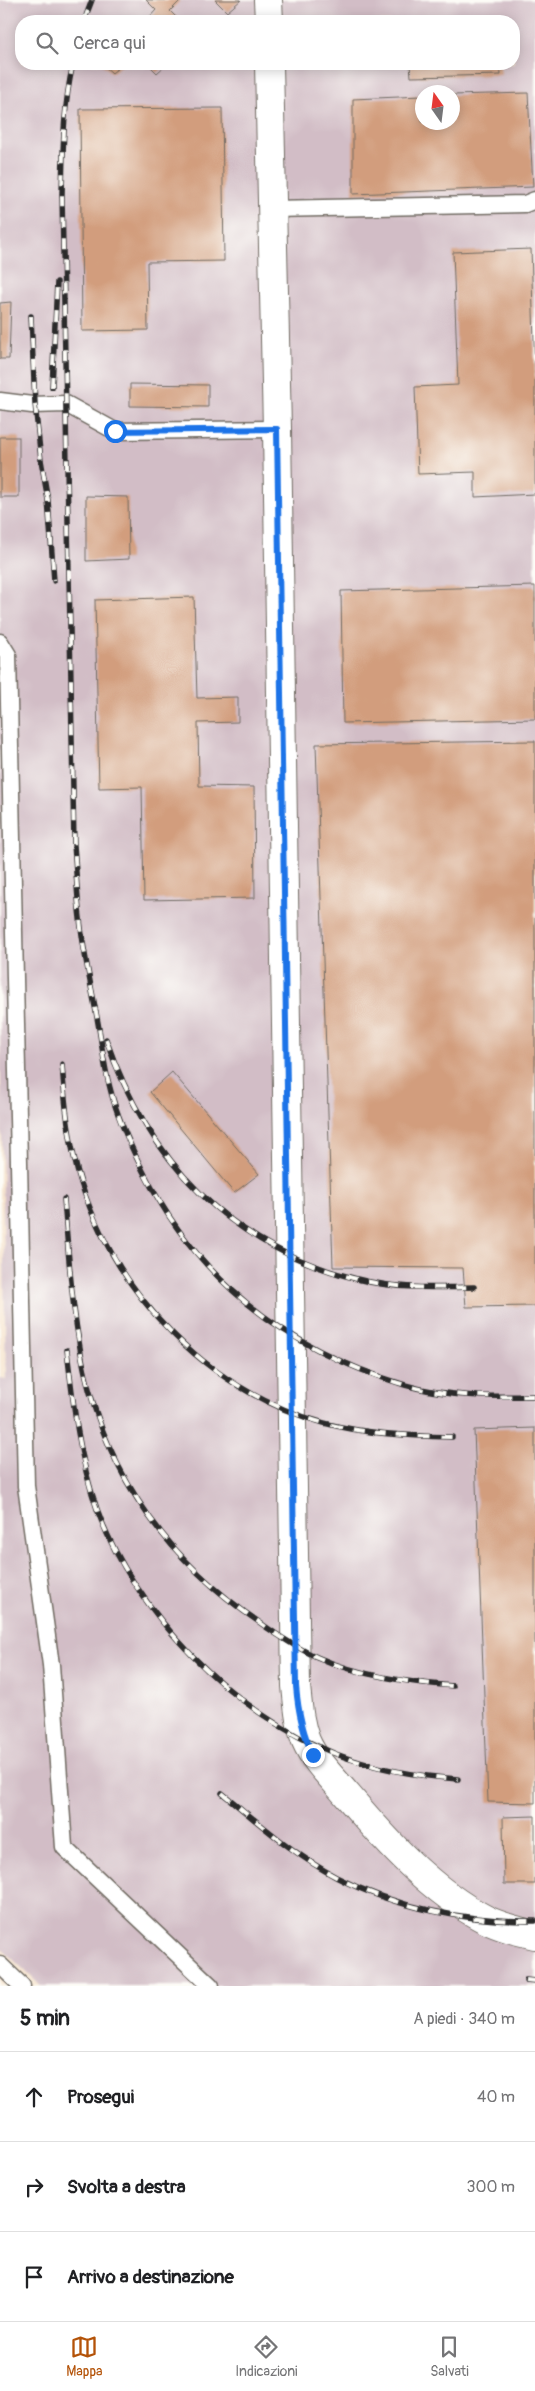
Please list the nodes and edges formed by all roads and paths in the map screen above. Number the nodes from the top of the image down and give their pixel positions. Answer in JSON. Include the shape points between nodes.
{"nodes":[{"id":1,"x":268,"y":0,"type":"edge"},
{"id":2,"x":269,"y":15,"type":"edge"},
{"id":3,"x":269,"y":70,"type":"edge"},
{"id":4,"x":535,"y":200,"type":"edge"},
{"id":5,"x":272,"y":209,"type":"junction"},
{"id":6,"x":0,"y":401,"type":"edge"},
{"id":7,"x":277,"y":429,"type":"junction"},
{"id":8,"x":0,"y":642,"type":"edge"},
{"id":9,"x":535,"y":1936,"type":"edge"},
{"id":10,"x":0,"y":1965,"type":"edge"},
{"id":11,"x":22,"y":1986,"type":"edge"},
{"id":12,"x":211,"y":1986,"type":"edge"}],
"edges":[{"from":1,"to":2,"type":"street"},
{"from":3,"to":5,"type":"street"},
{"from":4,"to":5,"type":"lane","via":[[525,204]]},
{"from":5,"to":7,"type":"street"},
{"from":6,"to":7,"type":"lane","via":[[32,405],[66,404],[115,431]]},
{"from":7,"to":9,"type":"street","via":[[298,1715],[313,1755],[366,1817],[422,1874],[484,1918]]},
{"from":8,"to":12,"type":"lane","via":[[8,655],[26,1486],[51,1665],[64,1848]]},
{"from":10,"to":11,"type":"lane"}]}
